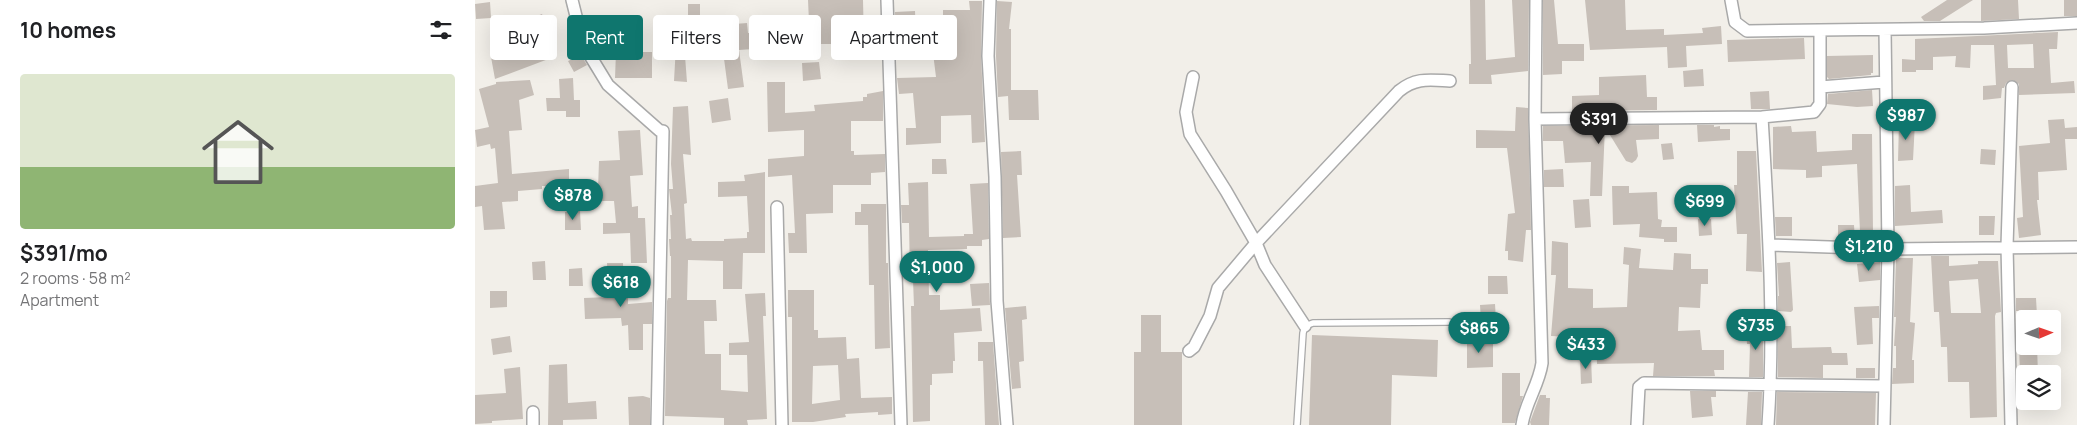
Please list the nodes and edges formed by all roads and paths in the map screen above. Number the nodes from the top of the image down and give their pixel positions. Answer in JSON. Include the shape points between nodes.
{"nodes":[{"id":1,"x":572,"y":0,"type":"edge"},
{"id":2,"x":887,"y":0,"type":"edge"},
{"id":3,"x":990,"y":0,"type":"edge"},
{"id":4,"x":1536,"y":0,"type":"edge"},
{"id":5,"x":1731,"y":0,"type":"edge"},
{"id":6,"x":2077,"y":23,"type":"edge"},
{"id":7,"x":1885,"y":30,"type":"junction"},
{"id":8,"x":1820,"y":31,"type":"junction"},
{"id":9,"x":1193,"y":77,"type":"dead end"},
{"id":10,"x":1450,"y":81,"type":"dead end"},
{"id":11,"x":1884,"y":82,"type":"junction"},
{"id":12,"x":1820,"y":87,"type":"junction"},
{"id":13,"x":2012,"y":87,"type":"dead end"},
{"id":14,"x":1762,"y":117,"type":"junction"},
{"id":15,"x":1535,"y":119,"type":"junction"},
{"id":16,"x":777,"y":207,"type":"dead end"},
{"id":17,"x":1256,"y":243,"type":"junction"},
{"id":18,"x":1769,"y":245,"type":"junction"},
{"id":19,"x":2007,"y":246,"type":"junction"},
{"id":20,"x":2077,"y":247,"type":"edge"},
{"id":21,"x":1888,"y":249,"type":"junction"},
{"id":22,"x":1449,"y":322,"type":"dead end"},
{"id":23,"x":1305,"y":326,"type":"junction"},
{"id":24,"x":1189,"y":351,"type":"dead end"},
{"id":25,"x":1771,"y":386,"type":"junction"},
{"id":26,"x":1883,"y":386,"type":"junction"},
{"id":27,"x":533,"y":412,"type":"dead end"},
{"id":28,"x":533,"y":425,"type":"edge"},
{"id":29,"x":657,"y":425,"type":"edge"},
{"id":30,"x":782,"y":425,"type":"edge"},
{"id":31,"x":901,"y":425,"type":"edge"},
{"id":32,"x":1007,"y":425,"type":"edge"},
{"id":33,"x":1297,"y":425,"type":"edge"},
{"id":34,"x":1522,"y":425,"type":"edge"},
{"id":35,"x":1637,"y":425,"type":"edge"},
{"id":36,"x":1768,"y":425,"type":"edge"},
{"id":37,"x":1884,"y":425,"type":"edge"},
{"id":38,"x":2011,"y":425,"type":"edge"}],
"edges":[{"from":1,"to":29,"type":"street","via":[[583,44],[608,84],[659,131],[663,131]]},
{"from":2,"to":31,"type":"street"},
{"from":3,"to":32,"type":"street","via":[[988,56],[995,177],[997,301]]},
{"from":4,"to":15,"type":"street"},
{"from":5,"to":8,"type":"street","via":[[1735,22],[1747,31]]},
{"from":6,"to":7,"type":"street"},
{"from":7,"to":8,"type":"street"},
{"from":7,"to":11,"type":"street"},
{"from":8,"to":12,"type":"street"},
{"from":9,"to":17,"type":"street","via":[[1186,112],[1190,134]]},
{"from":10,"to":17,"type":"street","via":[[1409,83]]},
{"from":11,"to":12,"type":"street"},
{"from":11,"to":21,"type":"street"},
{"from":12,"to":14,"type":"street","via":[[1820,104],[1815,112]]},
{"from":13,"to":19,"type":"street"},
{"from":14,"to":15,"type":"street"},
{"from":14,"to":18,"type":"street"},
{"from":15,"to":34,"type":"street","via":[[1542,363]]},
{"from":16,"to":30,"type":"street"},
{"from":17,"to":23,"type":"street","via":[[1265,265]]},
{"from":17,"to":24,"type":"street","via":[[1219,288],[1210,316]]},
{"from":18,"to":21,"type":"street"},
{"from":18,"to":25,"type":"street"},
{"from":19,"to":20,"type":"street"},
{"from":19,"to":21,"type":"street"},
{"from":19,"to":38,"type":"street"},
{"from":21,"to":26,"type":"street"},
{"from":22,"to":23,"type":"lane","via":[[1313,323]]},
{"from":23,"to":33,"type":"lane"},
{"from":25,"to":26,"type":"street"},
{"from":25,"to":35,"type":"street","via":[[1645,383],[1637,393]]},
{"from":25,"to":36,"type":"street"},
{"from":26,"to":37,"type":"street"},
{"from":27,"to":28,"type":"street"}]}
